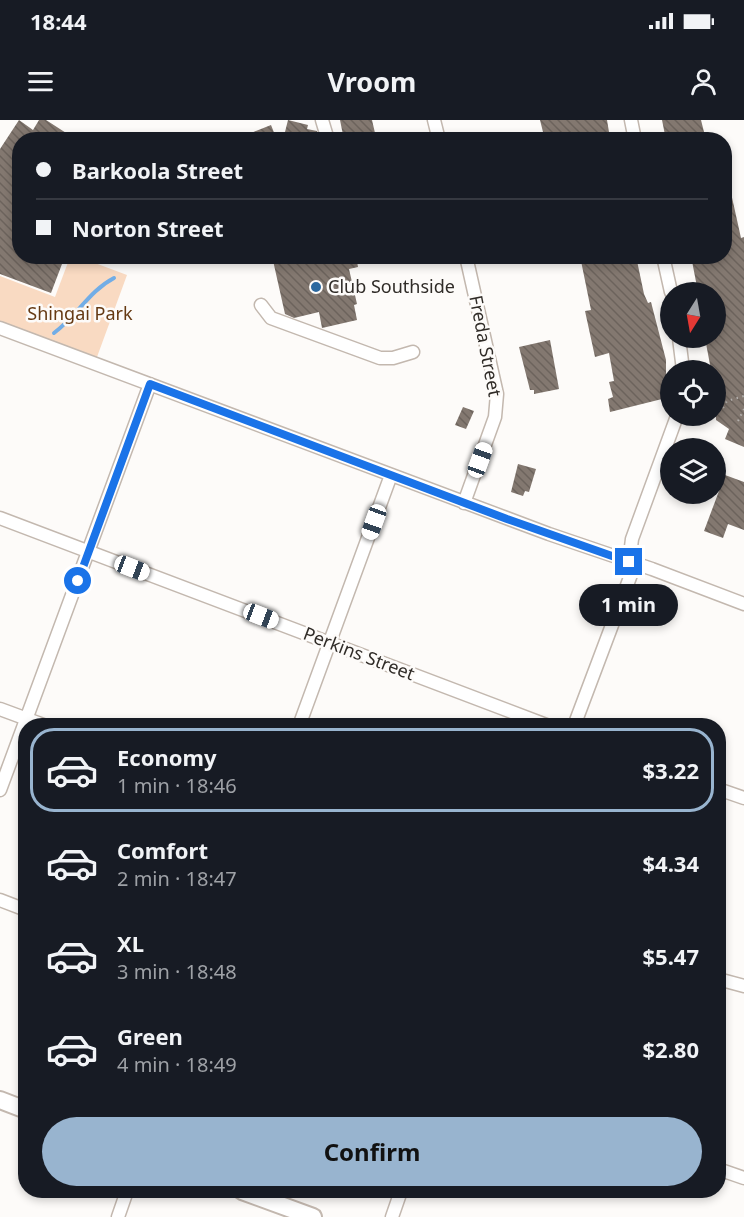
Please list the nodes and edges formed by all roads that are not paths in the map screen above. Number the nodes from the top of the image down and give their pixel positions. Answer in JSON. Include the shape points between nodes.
{"nodes":[{"id":1,"x":468,"y":264,"type":"edge"},
{"id":2,"x":665,"y":264,"type":"edge"},
{"id":3,"x":669,"y":282,"type":"edge"},
{"id":4,"x":261,"y":305,"type":"dead end"},
{"id":5,"x":0,"y":328,"type":"edge"},
{"id":6,"x":413,"y":352,"type":"dead end"},
{"id":7,"x":150,"y":384,"type":"junction"},
{"id":8,"x":673,"y":426,"type":"edge"},
{"id":9,"x":391,"y":475,"type":"junction"},
{"id":10,"x":464,"y":503,"type":"junction"},
{"id":11,"x":0,"y":519,"type":"edge"},
{"id":12,"x":88,"y":552,"type":"junction"},
{"id":13,"x":632,"y":563,"type":"junction"},
{"id":14,"x":744,"y":604,"type":"edge"},
{"id":15,"x":330,"y":642,"type":"junction"},
{"id":16,"x":0,"y":709,"type":"edge"},
{"id":17,"x":24,"y":718,"type":"edge"},
{"id":18,"x":27,"y":718,"type":"edge"},
{"id":19,"x":302,"y":718,"type":"edge"},
{"id":20,"x":528,"y":718,"type":"edge"},
{"id":21,"x":577,"y":718,"type":"edge"},
{"id":22,"x":18,"y":743,"type":"edge"},
{"id":23,"x":0,"y":790,"type":"edge"},
{"id":24,"x":726,"y":792,"type":"edge"},
{"id":25,"x":744,"y":798,"type":"edge"},
{"id":26,"x":0,"y":900,"type":"edge"},
{"id":27,"x":18,"y":907,"type":"edge"},
{"id":28,"x":726,"y":981,"type":"edge"},
{"id":29,"x":744,"y":986,"type":"edge"},
{"id":30,"x":0,"y":1100,"type":"edge"},
{"id":31,"x":18,"y":1107,"type":"edge"},
{"id":32,"x":726,"y":1172,"type":"edge"},
{"id":33,"x":744,"y":1178,"type":"edge"},
{"id":34,"x":125,"y":1198,"type":"edge"},
{"id":35,"x":262,"y":1198,"type":"edge"},
{"id":36,"x":399,"y":1198,"type":"edge"},
{"id":37,"x":118,"y":1217,"type":"edge"},
{"id":38,"x":313,"y":1217,"type":"edge"},
{"id":39,"x":392,"y":1217,"type":"edge"}],
"edges":[{"from":1,"to":10,"type":"street","name":"Freda Street","via":[[497,394],[495,417]]},
{"from":2,"to":3,"type":"street"},
{"from":4,"to":6,"type":"street","via":[[270,318],[380,358]]},
{"from":5,"to":7,"type":"street"},
{"from":7,"to":9,"type":"street"},
{"from":7,"to":12,"type":"street"},
{"from":8,"to":13,"type":"street","via":[[632,539]]},
{"from":9,"to":10,"type":"street"},
{"from":9,"to":15,"type":"street"},
{"from":10,"to":13,"type":"street"},
{"from":11,"to":12,"type":"street","name":"Perkins Street"},
{"from":12,"to":15,"type":"street","name":"Perkins Street"},
{"from":12,"to":18,"type":"street"},
{"from":13,"to":14,"type":"street"},
{"from":13,"to":21,"type":"street"},
{"from":15,"to":19,"type":"street"},
{"from":15,"to":20,"type":"street","name":"Perkins Street"},
{"from":16,"to":17,"type":"street"},
{"from":22,"to":23,"type":"street"},
{"from":24,"to":25,"type":"street"},
{"from":26,"to":27,"type":"street"},
{"from":28,"to":29,"type":"street"},
{"from":30,"to":31,"type":"main road"},
{"from":32,"to":33,"type":"street"},
{"from":34,"to":37,"type":"street"},
{"from":35,"to":38,"type":"main road"},
{"from":36,"to":39,"type":"street"}]}
